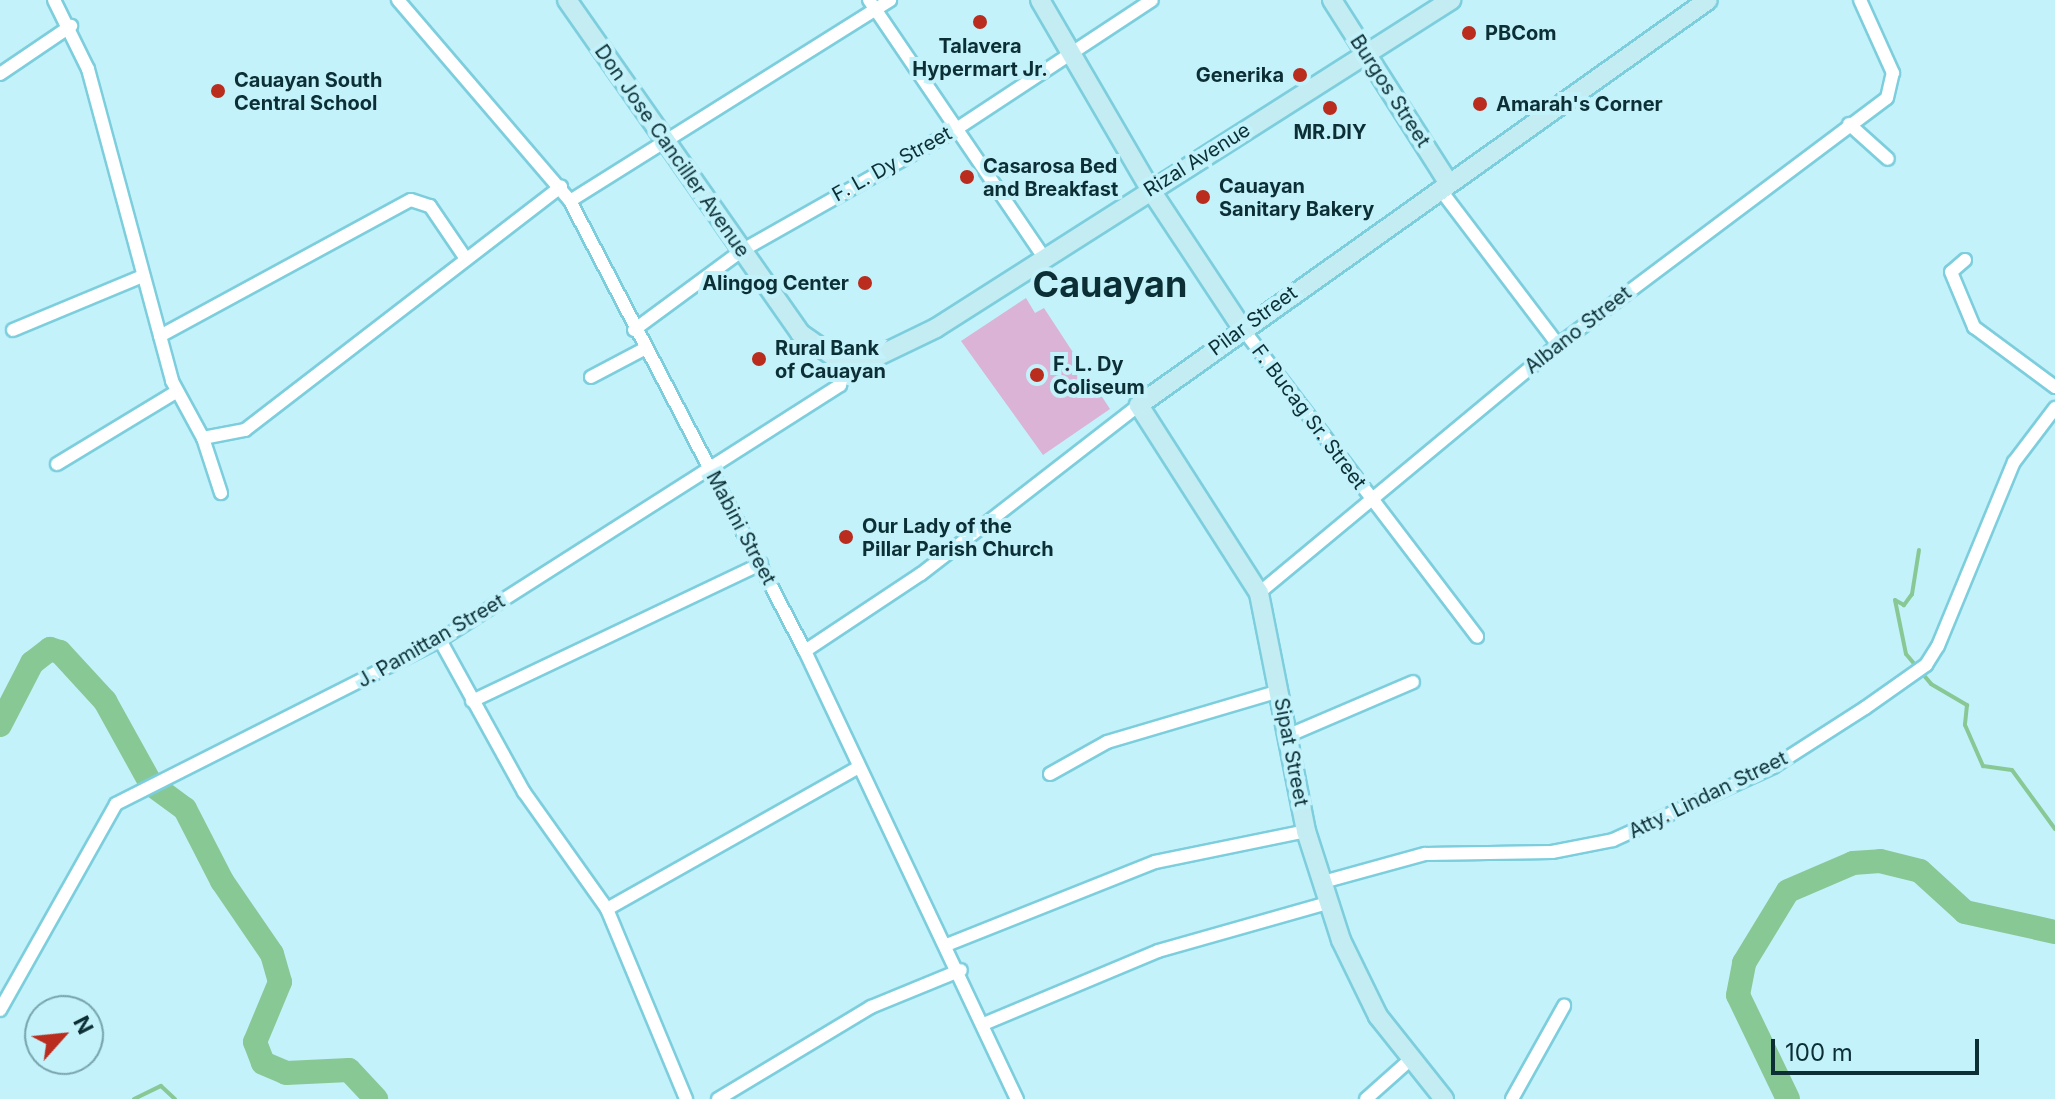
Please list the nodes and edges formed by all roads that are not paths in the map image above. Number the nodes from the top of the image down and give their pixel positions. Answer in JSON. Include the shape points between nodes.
{"nodes":[{"id":1,"x":54,"y":0,"type":"edge"},
{"id":2,"x":398,"y":0,"type":"edge"},
{"id":3,"x":567,"y":0,"type":"edge"},
{"id":4,"x":890,"y":0,"type":"edge"},
{"id":5,"x":1040,"y":0,"type":"edge"},
{"id":6,"x":1152,"y":0,"type":"edge"},
{"id":7,"x":1332,"y":0,"type":"edge"},
{"id":8,"x":1451,"y":0,"type":"edge"},
{"id":9,"x":1708,"y":0,"type":"edge"},
{"id":10,"x":1860,"y":0,"type":"edge"},
{"id":11,"x":872,"y":5,"type":"edge"},
{"id":12,"x":71,"y":26,"type":"junction"},
{"id":13,"x":1073,"y":53,"type":"junction"},
{"id":14,"x":1366,"y":54,"type":"junction"},
{"id":15,"x":0,"y":74,"type":"edge"},
{"id":16,"x":1849,"y":124,"type":"junction"},
{"id":17,"x":958,"y":128,"type":"junction"},
{"id":18,"x":663,"y":137,"type":"junction"},
{"id":19,"x":1888,"y":159,"type":"dead end"},
{"id":20,"x":1444,"y":185,"type":"junction"},
{"id":21,"x":561,"y":187,"type":"junction"},
{"id":22,"x":1150,"y":189,"type":"junction"},
{"id":23,"x":570,"y":201,"type":"junction"},
{"id":24,"x":741,"y":251,"type":"junction"},
{"id":25,"x":466,"y":259,"type":"junction"},
{"id":26,"x":1045,"y":259,"type":"junction"},
{"id":27,"x":1965,"y":260,"type":"dead end"},
{"id":28,"x":143,"y":276,"type":"junction"},
{"id":29,"x":1242,"y":328,"type":"junction"},
{"id":30,"x":13,"y":330,"type":"dead end"},
{"id":31,"x":634,"y":330,"type":"junction"},
{"id":32,"x":160,"y":336,"type":"junction"},
{"id":33,"x":1558,"y":345,"type":"junction"},
{"id":34,"x":644,"y":349,"type":"junction"},
{"id":35,"x":849,"y":358,"type":"junction"},
{"id":36,"x":591,"y":377,"type":"dead end"},
{"id":37,"x":2055,"y":387,"type":"edge"},
{"id":38,"x":176,"y":392,"type":"junction"},
{"id":39,"x":1139,"y":405,"type":"junction"},
{"id":40,"x":2055,"y":408,"type":"edge"},
{"id":41,"x":203,"y":438,"type":"junction"},
{"id":42,"x":57,"y":464,"type":"dead end"},
{"id":43,"x":710,"y":470,"type":"junction"},
{"id":44,"x":221,"y":493,"type":"dead end"},
{"id":45,"x":1373,"y":501,"type":"junction"},
{"id":46,"x":761,"y":564,"type":"junction"},
{"id":47,"x":1259,"y":593,"type":"junction"},
{"id":48,"x":1477,"y":637,"type":"dead end"},
{"id":49,"x":440,"y":640,"type":"junction"},
{"id":50,"x":805,"y":651,"type":"junction"},
{"id":51,"x":1413,"y":682,"type":"dead end"},
{"id":52,"x":1279,"y":691,"type":"junction"},
{"id":53,"x":472,"y":701,"type":"junction"},
{"id":54,"x":1287,"y":736,"type":"junction"},
{"id":55,"x":855,"y":769,"type":"junction"},
{"id":56,"x":1050,"y":774,"type":"dead end"},
{"id":57,"x":1306,"y":831,"type":"junction"},
{"id":58,"x":1323,"y":882,"type":"junction"},
{"id":59,"x":1328,"y":903,"type":"junction"},
{"id":60,"x":607,"y":909,"type":"junction"},
{"id":61,"x":949,"y":944,"type":"junction"},
{"id":62,"x":961,"y":970,"type":"junction"},
{"id":63,"x":1564,"y":1006,"type":"dead end"},
{"id":64,"x":0,"y":1010,"type":"edge"},
{"id":65,"x":986,"y":1023,"type":"junction"},
{"id":66,"x":1412,"y":1058,"type":"junction"},
{"id":67,"x":686,"y":1099,"type":"edge"},
{"id":68,"x":718,"y":1099,"type":"edge"},
{"id":69,"x":1017,"y":1099,"type":"edge"},
{"id":70,"x":1366,"y":1099,"type":"edge"},
{"id":71,"x":1444,"y":1099,"type":"edge"},
{"id":72,"x":1512,"y":1099,"type":"edge"}],
"edges":[{"from":1,"to":12,"type":"street"},
{"from":2,"to":21,"type":"street","name":"Mabini Street"},
{"from":3,"to":18,"type":"street","name":"Don Jose Canciller Avenue"},
{"from":4,"to":11,"type":"street"},
{"from":5,"to":13,"type":"street","name":"F. Bucag Sr. Street"},
{"from":6,"to":13,"type":"street","name":"F. L. Dy Street"},
{"from":7,"to":14,"type":"street","name":"Burgos Street"},
{"from":8,"to":14,"type":"street","name":"Rizal Avenue"},
{"from":9,"to":20,"type":"street","name":"Pilar Street"},
{"from":10,"to":16,"type":"street","name":"Albano Street","via":[[1893,73],[1887,98]]},
{"from":11,"to":17,"type":"street"},
{"from":11,"to":18,"type":"street"},
{"from":12,"to":15,"type":"street"},
{"from":12,"to":28,"type":"street"},
{"from":13,"to":17,"type":"street","name":"F. L. Dy Street"},
{"from":13,"to":22,"type":"street","name":"F. Bucag Sr. Street"},
{"from":14,"to":20,"type":"street","name":"Burgos Street"},
{"from":14,"to":22,"type":"street","name":"Rizal Avenue"},
{"from":16,"to":19,"type":"street"},
{"from":16,"to":33,"type":"street","name":"Albano Street"},
{"from":17,"to":24,"type":"street","name":"F. L. Dy Street"},
{"from":17,"to":26,"type":"street"},
{"from":18,"to":23,"type":"street"},
{"from":18,"to":24,"type":"street","name":"Don Jose Canciller Avenue"},
{"from":20,"to":29,"type":"street","name":"Pilar Street"},
{"from":20,"to":33,"type":"street"},
{"from":21,"to":23,"type":"street","name":"Mabini Street"},
{"from":21,"to":25,"type":"street"},
{"from":22,"to":26,"type":"street","name":"Rizal Avenue"},
{"from":22,"to":29,"type":"street","name":"F. Bucag Sr. Street"},
{"from":23,"to":31,"type":"street","name":"Mabini Street"},
{"from":24,"to":31,"type":"street","name":"F. L. Dy Street"},
{"from":24,"to":35,"type":"street","name":"Don Jose Canciller Avenue","via":[[800,333]]},
{"from":25,"to":32,"type":"street","via":[[430,206],[411,200]]},
{"from":25,"to":41,"type":"street","via":[[245,430]]},
{"from":26,"to":35,"type":"street","name":"Rizal Avenue","via":[[899,349]]},
{"from":27,"to":37,"type":"street","via":[[1951,272],[1974,327]]},
{"from":28,"to":30,"type":"street"},
{"from":28,"to":32,"type":"street"},
{"from":29,"to":39,"type":"street","name":"Pilar Street"},
{"from":29,"to":45,"type":"street","name":"F. Bucag Sr. Street"},
{"from":31,"to":34,"type":"street","name":"Mabini Street"},
{"from":32,"to":38,"type":"street"},
{"from":33,"to":45,"type":"street","name":"Albano Street"},
{"from":34,"to":36,"type":"street"},
{"from":34,"to":43,"type":"street","name":"Mabini Street"},
{"from":35,"to":43,"type":"street","via":[[840,385]]},
{"from":38,"to":41,"type":"street"},
{"from":38,"to":42,"type":"street"},
{"from":39,"to":47,"type":"street","name":"Sipat Street"},
{"from":39,"to":50,"type":"street","name":"Pilar Street","via":[[921,574]]},
{"from":40,"to":58,"type":"street","name":"Atty. Lindan Street","via":[[2014,462],[1938,646],[1912,675],[1773,767],[1613,840],[1552,852],[1425,854]]},
{"from":41,"to":44,"type":"street"},
{"from":43,"to":46,"type":"street","name":"Mabini Street"},
{"from":43,"to":49,"type":"street","name":"J. Pamittan Street"},
{"from":45,"to":47,"type":"street","name":"Albano Street"},
{"from":45,"to":48,"type":"street","name":"F. Bucag Sr. Street"},
{"from":46,"to":50,"type":"street","name":"Mabini Street"},
{"from":46,"to":53,"type":"street"},
{"from":47,"to":52,"type":"street","name":"Sipat Street"},
{"from":49,"to":53,"type":"street"},
{"from":49,"to":64,"type":"street","name":"J. Pamittan Street","via":[[139,790],[106,816]]},
{"from":50,"to":55,"type":"street","name":"Mabini Street"},
{"from":51,"to":54,"type":"street"},
{"from":52,"to":54,"type":"street","name":"Sipat Street"},
{"from":52,"to":56,"type":"street","via":[[1107,742]]},
{"from":53,"to":60,"type":"street","via":[[524,792]]},
{"from":54,"to":57,"type":"street","name":"Sipat Street"},
{"from":55,"to":60,"type":"street"},
{"from":55,"to":61,"type":"street","name":"Mabini Street"},
{"from":57,"to":58,"type":"street","name":"Sipat Street"},
{"from":57,"to":61,"type":"street","via":[[1155,862]]},
{"from":58,"to":59,"type":"street","name":"Sipat Street"},
{"from":59,"to":65,"type":"street","via":[[1158,951]]},
{"from":59,"to":66,"type":"street","name":"Sipat Street","via":[[1356,977]]},
{"from":60,"to":67,"type":"street"},
{"from":61,"to":62,"type":"street","name":"Mabini Street"},
{"from":62,"to":65,"type":"street","name":"Mabini Street"},
{"from":62,"to":68,"type":"street","via":[[871,1007]]},
{"from":63,"to":72,"type":"street"},
{"from":65,"to":69,"type":"street","name":"Mabini Street"},
{"from":66,"to":70,"type":"street"},
{"from":66,"to":71,"type":"street","name":"Sipat Street"}]}
